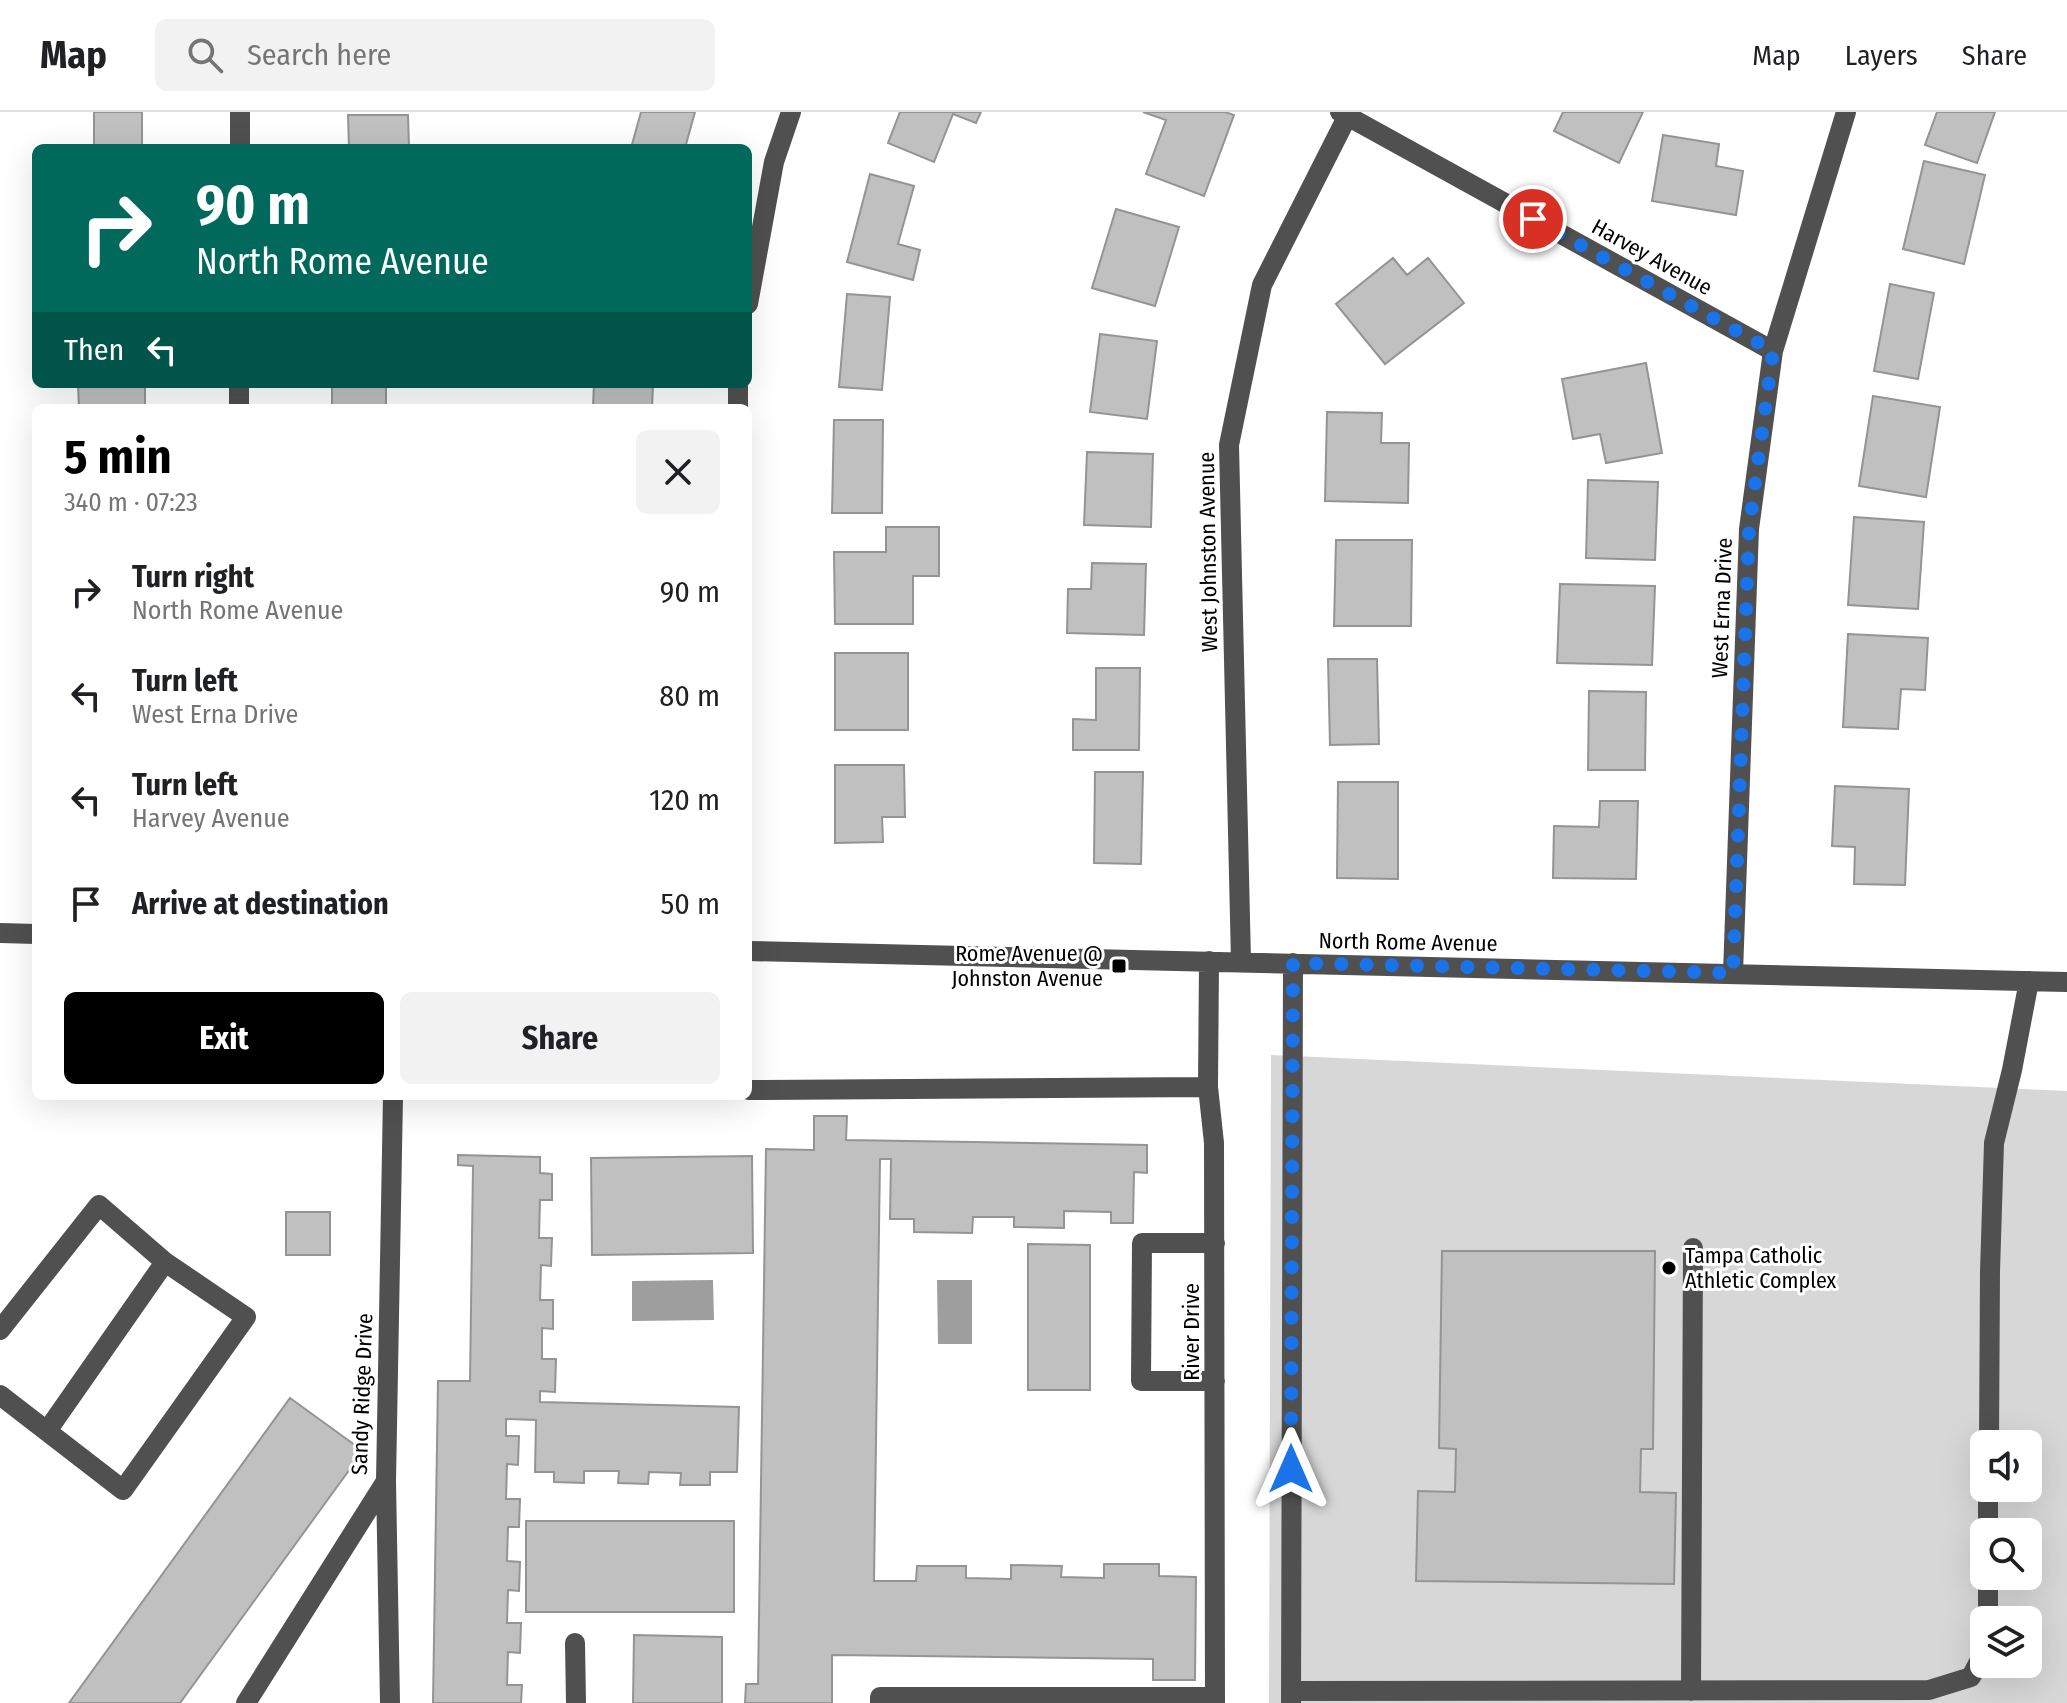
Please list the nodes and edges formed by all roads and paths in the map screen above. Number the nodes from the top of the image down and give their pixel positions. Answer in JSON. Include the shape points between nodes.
{"nodes":[{"id":1,"x":240,"y":112,"type":"edge"},
{"id":2,"x":791,"y":112,"type":"edge"},
{"id":3,"x":1846,"y":112,"type":"edge"},
{"id":4,"x":1344,"y":115,"type":"edge"},
{"id":5,"x":240,"y":144,"type":"edge"},
{"id":6,"x":752,"y":282,"type":"edge"},
{"id":7,"x":1773,"y":351,"type":"junction"},
{"id":8,"x":0,"y":933,"type":"edge"},
{"id":9,"x":32,"y":934,"type":"edge"},
{"id":10,"x":752,"y":951,"type":"edge"},
{"id":11,"x":1209,"y":961,"type":"junction"},
{"id":12,"x":1241,"y":961,"type":"junction"},
{"id":13,"x":1293,"y":963,"type":"junction"},
{"id":14,"x":1733,"y":973,"type":"junction"},
{"id":15,"x":2029,"y":981,"type":"junction"},
{"id":16,"x":2067,"y":982,"type":"edge"},
{"id":17,"x":1208,"y":1087,"type":"junction"},
{"id":18,"x":752,"y":1090,"type":"edge"},
{"id":19,"x":393,"y":1100,"type":"edge"},
{"id":20,"x":1215,"y":1243,"type":"junction"},
{"id":21,"x":1693,"y":1248,"type":"dead end"},
{"id":22,"x":165,"y":1262,"type":"junction"},
{"id":23,"x":0,"y":1330,"type":"edge"},
{"id":24,"x":1215,"y":1381,"type":"junction"},
{"id":25,"x":0,"y":1395,"type":"edge"},
{"id":26,"x":1989,"y":1430,"type":"edge"},
{"id":27,"x":47,"y":1431,"type":"junction"},
{"id":28,"x":386,"y":1481,"type":"junction"},
{"id":29,"x":575,"y":1643,"type":"dead end"},
{"id":30,"x":1970,"y":1677,"type":"edge"},
{"id":31,"x":1691,"y":1691,"type":"junction"},
{"id":32,"x":1291,"y":1697,"type":"edge"},
{"id":33,"x":1881,"y":1697,"type":"edge"},
{"id":34,"x":1215,"y":1700,"type":"edge"},
{"id":35,"x":246,"y":1703,"type":"edge"},
{"id":36,"x":390,"y":1703,"type":"edge"},
{"id":37,"x":576,"y":1703,"type":"edge"},
{"id":38,"x":880,"y":1703,"type":"edge"}],
"edges":[{"from":1,"to":5,"type":"street"},
{"from":2,"to":6,"type":"street","via":[[774,162]]},
{"from":3,"to":7,"type":"street","name":"West Erna Drive"},
{"from":4,"to":7,"type":"street","name":"Harvey Avenue"},
{"from":4,"to":12,"type":"street","name":"West Johnston Avenue","via":[[1262,285],[1229,445]]},
{"from":7,"to":14,"type":"street","name":"West Erna Drive","via":[[1749,529]]},
{"from":8,"to":9,"type":"street"},
{"from":10,"to":11,"type":"street","name":"North Rome Avenue"},
{"from":11,"to":12,"type":"street","name":"North Rome Avenue"},
{"from":11,"to":17,"type":"street","name":"River Drive"},
{"from":12,"to":13,"type":"street","name":"North Rome Avenue"},
{"from":13,"to":14,"type":"street","name":"North Rome Avenue"},
{"from":13,"to":32,"type":"street"},
{"from":14,"to":15,"type":"street","name":"North Rome Avenue"},
{"from":15,"to":16,"type":"street","name":"North Rome Avenue"},
{"from":15,"to":26,"type":"street","via":[[1994,1143]]},
{"from":17,"to":18,"type":"street"},
{"from":17,"to":20,"type":"street","name":"River Drive"},
{"from":19,"to":28,"type":"street","name":"Sandy Ridge Drive"},
{"from":20,"to":24,"type":"street","name":"River Drive"},
{"from":20,"to":24,"type":"street","via":[[1142,1243],[1141,1366],[1141,1381]]},
{"from":21,"to":31,"type":"street"},
{"from":22,"to":23,"type":"street","via":[[99,1205]]},
{"from":22,"to":27,"type":"street"},
{"from":22,"to":27,"type":"street","via":[[246,1317],[123,1490]]},
{"from":24,"to":34,"type":"street","name":"River Drive"},
{"from":25,"to":27,"type":"street"},
{"from":28,"to":35,"type":"street","name":"Sandy Ridge Drive"},
{"from":28,"to":36,"type":"street"},
{"from":29,"to":37,"type":"street"},
{"from":30,"to":33,"type":"street"},
{"from":31,"to":32,"type":"street"},
{"from":31,"to":33,"type":"street"},
{"from":34,"to":38,"type":"street","via":[[880,1697]]}]}
